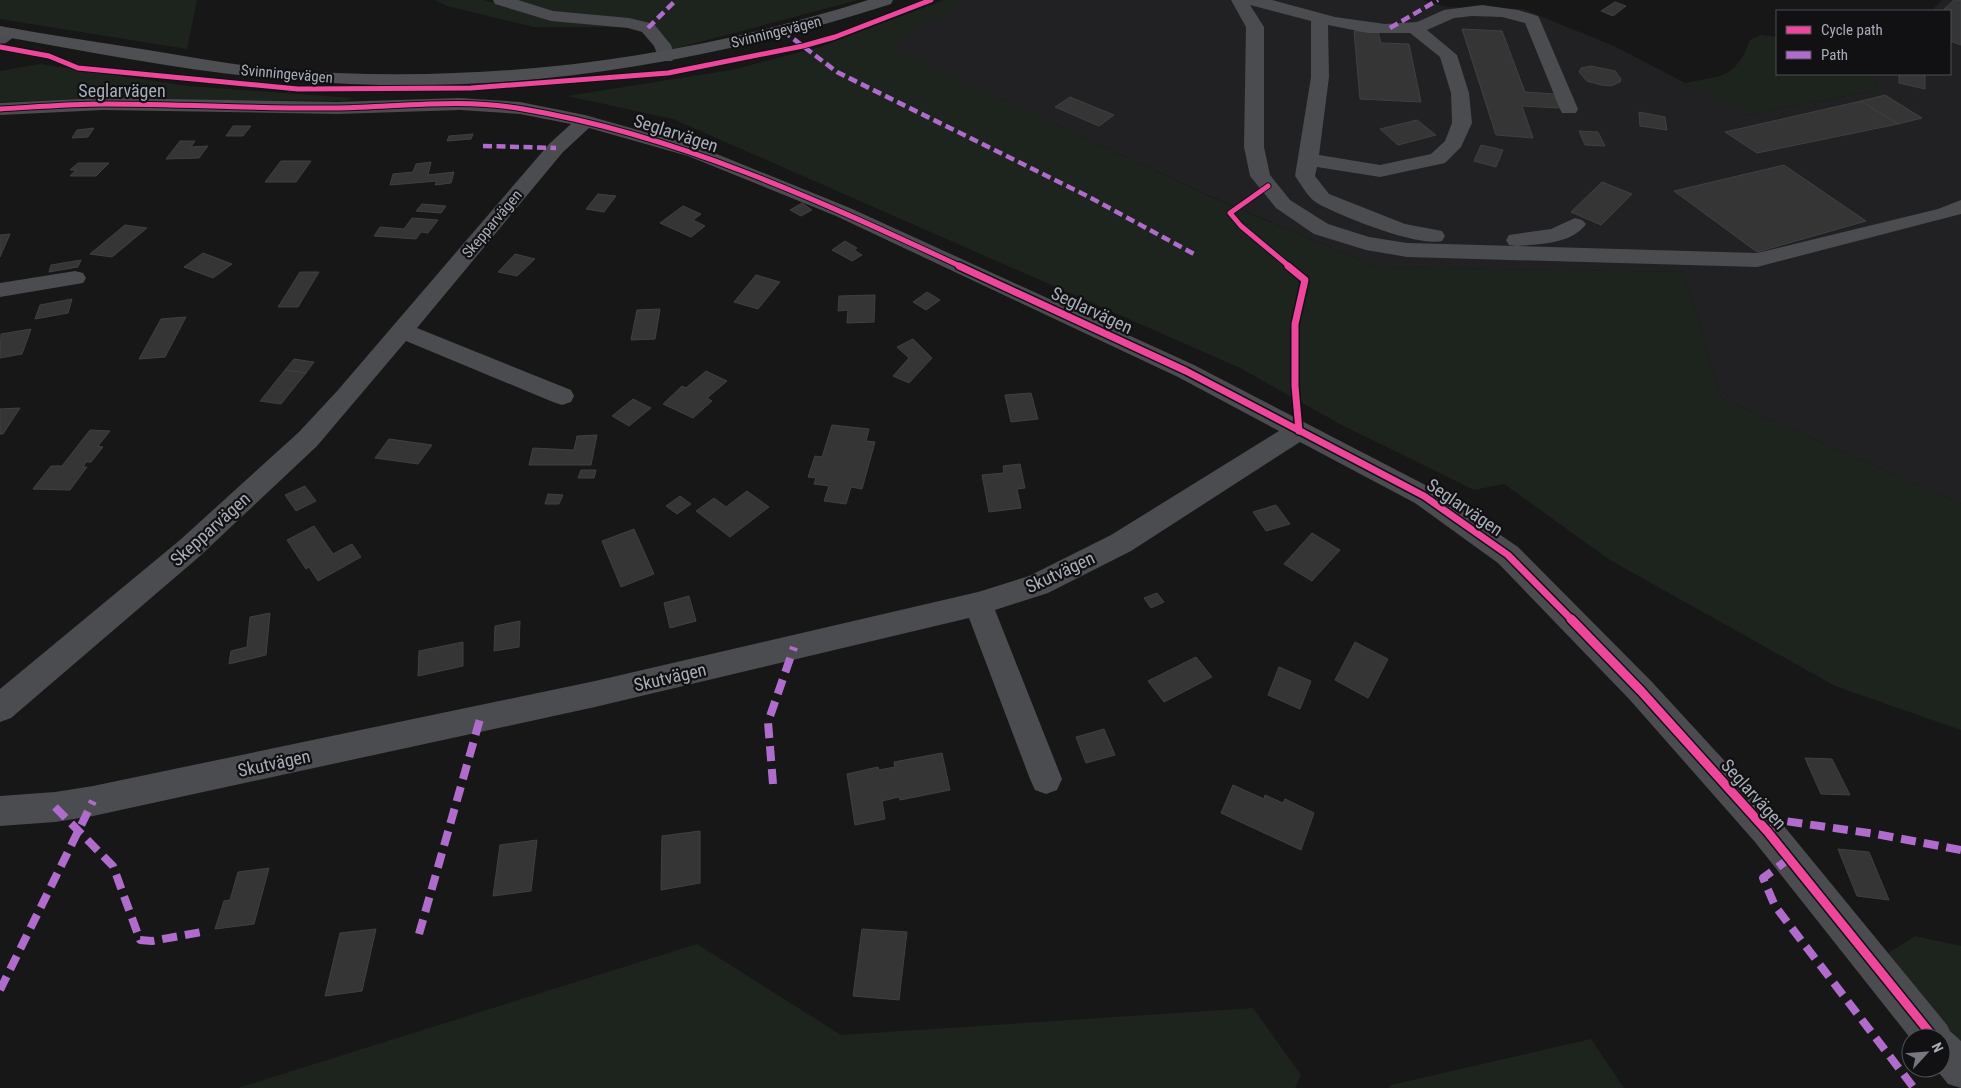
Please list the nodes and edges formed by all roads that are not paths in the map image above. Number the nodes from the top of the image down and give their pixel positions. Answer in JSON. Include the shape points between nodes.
{"nodes":[{"id":1,"x":501,"y":0,"type":"edge"},
{"id":2,"x":885,"y":0,"type":"edge"},
{"id":3,"x":1239,"y":0,"type":"edge"},
{"id":4,"x":1250,"y":0,"type":"edge"},
{"id":5,"x":1319,"y":19,"type":"junction"},
{"id":6,"x":1413,"y":27,"type":"junction"},
{"id":7,"x":3,"y":35,"type":"edge"},
{"id":8,"x":666,"y":57,"type":"junction"},
{"id":9,"x":0,"y":109,"type":"edge"},
{"id":10,"x":1570,"y":109,"type":"dead end"},
{"id":11,"x":585,"y":121,"type":"junction"},
{"id":12,"x":1308,"y":158,"type":"junction"},
{"id":13,"x":1961,"y":206,"type":"edge"},
{"id":14,"x":1575,"y":224,"type":"dead end"},
{"id":15,"x":75,"y":278,"type":"dead end"},
{"id":16,"x":0,"y":290,"type":"edge"},
{"id":17,"x":402,"y":331,"type":"junction"},
{"id":18,"x":562,"y":396,"type":"dead end"},
{"id":19,"x":1299,"y":431,"type":"junction"},
{"id":20,"x":978,"y":604,"type":"junction"},
{"id":21,"x":0,"y":708,"type":"edge"},
{"id":22,"x":1046,"y":779,"type":"dead end"},
{"id":23,"x":0,"y":811,"type":"edge"},
{"id":24,"x":1926,"y":1028,"type":"edge"},
{"id":25,"x":1951,"y":1058,"type":"edge"},
{"id":26,"x":1961,"y":1071,"type":"edge"}],
"edges":[{"from":1,"to":8,"type":"street","via":[[551,16],[629,23],[648,28],[662,45]]},
{"from":2,"to":8,"type":"main road","name":"Svinningevägen","via":[[808,25]]},
{"from":3,"to":13,"type":"street","via":[[1255,27],[1254,146],[1260,176],[1283,204],[1321,229],[1366,243],[1408,250],[1757,260],[1945,213]]},
{"from":4,"to":5,"type":"street"},
{"from":5,"to":6,"type":"street","via":[[1342,25]]},
{"from":5,"to":12,"type":"street","via":[[1322,39],[1320,69]]},
{"from":6,"to":10,"type":"street","via":[[1449,15],[1493,9],[1532,20]]},
{"from":6,"to":12,"type":"street","via":[[1448,55],[1460,93],[1462,113],[1462,123],[1454,143],[1438,159],[1380,171]]},
{"from":7,"to":8,"type":"main road","name":"Svinningevägen","via":[[229,69],[327,78],[492,76]]},
{"from":9,"to":11,"type":"street","name":"Seglarvägen","via":[[103,104],[337,108],[460,104],[520,108]]},
{"from":11,"to":17,"type":"street","name":"Skepparvägen","via":[[556,148]]},
{"from":11,"to":19,"type":"street","name":"Seglarvägen","via":[[694,152],[843,212],[1186,371]]},
{"from":12,"to":14,"type":"street","via":[[1305,176],[1322,198],[1400,230],[1452,239],[1514,241],[1556,234]]},
{"from":15,"to":16,"type":"street"},
{"from":17,"to":18,"type":"street"},
{"from":17,"to":21,"type":"street","name":"Skepparvägen","via":[[308,440],[190,548]]},
{"from":19,"to":20,"type":"street","name":"Skutvägen","via":[[1112,548],[1038,585]]},
{"from":19,"to":24,"type":"street","name":"Seglarvägen","via":[[1424,496],[1508,555],[1641,691],[1767,831]]},
{"from":20,"to":22,"type":"street"},
{"from":20,"to":23,"type":"street","name":"Skutvägen","via":[[595,694],[93,801]]},
{"from":25,"to":26,"type":"street"}]}
